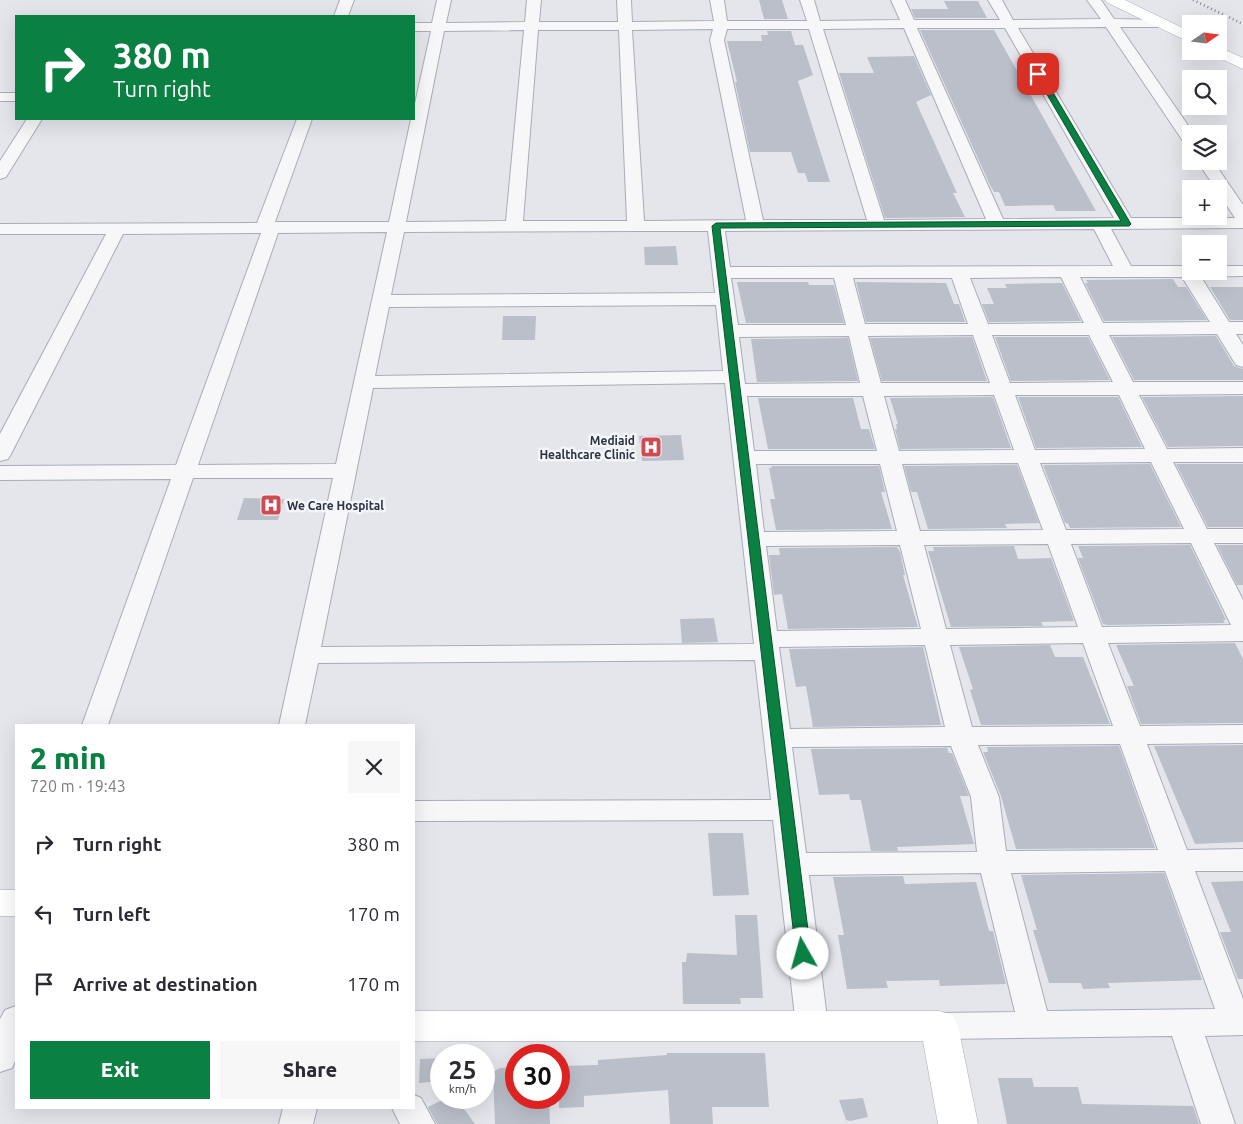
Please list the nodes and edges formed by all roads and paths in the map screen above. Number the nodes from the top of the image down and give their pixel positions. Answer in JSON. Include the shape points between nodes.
{"nodes":[{"id":1,"x":347,"y":0,"type":"edge"},
{"id":2,"x":444,"y":0,"type":"edge"},
{"id":3,"x":534,"y":0,"type":"edge"},
{"id":4,"x":624,"y":0,"type":"edge"},
{"id":5,"x":717,"y":0,"type":"edge"},
{"id":6,"x":807,"y":0,"type":"edge"},
{"id":7,"x":898,"y":0,"type":"edge"},
{"id":8,"x":995,"y":0,"type":"edge"},
{"id":9,"x":1094,"y":0,"type":"edge"},
{"id":10,"x":1113,"y":0,"type":"edge"},
{"id":11,"x":341,"y":15,"type":"edge"},
{"id":12,"x":1160,"y":23,"type":"junction"},
{"id":13,"x":909,"y":24,"type":"junction"},
{"id":14,"x":1009,"y":24,"type":"junction"},
{"id":15,"x":1110,"y":24,"type":"junction"},
{"id":16,"x":815,"y":25,"type":"junction"},
{"id":17,"x":532,"y":26,"type":"junction"},
{"id":18,"x":626,"y":26,"type":"junction"},
{"id":19,"x":721,"y":26,"type":"junction"},
{"id":20,"x":415,"y":27,"type":"edge"},
{"id":21,"x":438,"y":27,"type":"junction"},
{"id":22,"x":1182,"y":34,"type":"edge"},
{"id":23,"x":1228,"y":56,"type":"edge"},
{"id":24,"x":1243,"y":64,"type":"edge"},
{"id":25,"x":0,"y":97,"type":"edge"},
{"id":26,"x":15,"y":97,"type":"edge"},
{"id":27,"x":33,"y":120,"type":"edge"},
{"id":28,"x":304,"y":120,"type":"edge"},
{"id":29,"x":1182,"y":129,"type":"edge"},
{"id":30,"x":1211,"y":170,"type":"edge"},
{"id":31,"x":0,"y":174,"type":"edge"},
{"id":32,"x":1243,"y":217,"type":"edge"},
{"id":33,"x":1243,"y":223,"type":"edge"},
{"id":34,"x":997,"y":224,"type":"junction"},
{"id":35,"x":1100,"y":224,"type":"junction"},
{"id":36,"x":1126,"y":224,"type":"junction"},
{"id":37,"x":877,"y":225,"type":"junction"},
{"id":38,"x":636,"y":226,"type":"junction"},
{"id":39,"x":716,"y":226,"type":"junction"},
{"id":40,"x":756,"y":226,"type":"junction"},
{"id":41,"x":514,"y":227,"type":"junction"},
{"id":42,"x":268,"y":228,"type":"junction"},
{"id":43,"x":396,"y":228,"type":"junction"},
{"id":44,"x":117,"y":229,"type":"junction"},
{"id":45,"x":0,"y":230,"type":"edge"},
{"id":46,"x":1182,"y":271,"type":"edge"},
{"id":47,"x":1227,"y":271,"type":"edge"},
{"id":48,"x":1243,"y":271,"type":"edge"},
{"id":49,"x":842,"y":272,"type":"junction"},
{"id":50,"x":959,"y":272,"type":"junction"},
{"id":51,"x":1068,"y":272,"type":"junction"},
{"id":52,"x":1125,"y":272,"type":"junction"},
{"id":53,"x":721,"y":273,"type":"junction"},
{"id":54,"x":1194,"y":280,"type":"edge"},
{"id":55,"x":725,"y":299,"type":"junction"},
{"id":56,"x":381,"y":301,"type":"junction"},
{"id":57,"x":1223,"y":328,"type":"junction"},
{"id":58,"x":1243,"y":328,"type":"edge"},
{"id":59,"x":1096,"y":329,"type":"junction"},
{"id":60,"x":980,"y":330,"type":"junction"},
{"id":61,"x":857,"y":331,"type":"junction"},
{"id":62,"x":729,"y":332,"type":"junction"},
{"id":63,"x":1243,"y":361,"type":"edge"},
{"id":64,"x":364,"y":382,"type":"junction"},
{"id":65,"x":735,"y":383,"type":"junction"},
{"id":66,"x":1126,"y":388,"type":"junction"},
{"id":67,"x":1243,"y":388,"type":"edge"},
{"id":68,"x":1002,"y":389,"type":"junction"},
{"id":69,"x":872,"y":390,"type":"junction"},
{"id":70,"x":0,"y":454,"type":"edge"},
{"id":71,"x":1243,"y":455,"type":"edge"},
{"id":72,"x":1027,"y":456,"type":"junction"},
{"id":73,"x":1159,"y":456,"type":"junction"},
{"id":74,"x":889,"y":457,"type":"junction"},
{"id":75,"x":744,"y":458,"type":"junction"},
{"id":76,"x":345,"y":471,"type":"junction"},
{"id":77,"x":185,"y":472,"type":"junction"},
{"id":78,"x":0,"y":473,"type":"edge"},
{"id":79,"x":1199,"y":536,"type":"junction"},
{"id":80,"x":1243,"y":536,"type":"edge"},
{"id":81,"x":1057,"y":537,"type":"junction"},
{"id":82,"x":910,"y":538,"type":"junction"},
{"id":83,"x":754,"y":539,"type":"junction"},
{"id":84,"x":1243,"y":625,"type":"edge"},
{"id":85,"x":1243,"y":633,"type":"edge"},
{"id":86,"x":1093,"y":635,"type":"junction"},
{"id":87,"x":935,"y":637,"type":"junction"},
{"id":88,"x":766,"y":645,"type":"junction"},
{"id":89,"x":307,"y":655,"type":"junction"},
{"id":90,"x":95,"y":724,"type":"edge"},
{"id":91,"x":292,"y":724,"type":"edge"},
{"id":92,"x":1243,"y":734,"type":"edge"},
{"id":93,"x":1130,"y":735,"type":"junction"},
{"id":94,"x":961,"y":737,"type":"junction"},
{"id":95,"x":777,"y":738,"type":"junction"},
{"id":96,"x":786,"y":810,"type":"junction"},
{"id":97,"x":415,"y":811,"type":"edge"},
{"id":98,"x":1176,"y":860,"type":"junction"},
{"id":99,"x":1243,"y":860,"type":"edge"},
{"id":100,"x":993,"y":862,"type":"junction"},
{"id":101,"x":792,"y":864,"type":"junction"},
{"id":102,"x":0,"y":903,"type":"edge"},
{"id":103,"x":15,"y":903,"type":"edge"},
{"id":104,"x":15,"y":1020,"type":"edge"},
{"id":105,"x":1239,"y":1022,"type":"edge"},
{"id":106,"x":1184,"y":1023,"type":"junction"},
{"id":107,"x":1034,"y":1025,"type":"junction"},
{"id":108,"x":415,"y":1026,"type":"edge"},
{"id":109,"x":812,"y":1026,"type":"junction"},
{"id":110,"x":939,"y":1026,"type":"junction"},
{"id":111,"x":0,"y":1058,"type":"edge"},
{"id":112,"x":300,"y":1109,"type":"edge"},
{"id":113,"x":410,"y":1109,"type":"edge"},
{"id":114,"x":296,"y":1124,"type":"edge"},
{"id":115,"x":418,"y":1124,"type":"edge"},
{"id":116,"x":958,"y":1124,"type":"edge"},
{"id":117,"x":1218,"y":1124,"type":"edge"}],
"edges":[{"from":1,"to":11,"type":"street"},
{"from":2,"to":21,"type":"street"},
{"from":3,"to":17,"type":"street"},
{"from":4,"to":18,"type":"street"},
{"from":5,"to":19,"type":"street"},
{"from":6,"to":16,"type":"street"},
{"from":7,"to":13,"type":"street"},
{"from":8,"to":14,"type":"street"},
{"from":9,"to":15,"type":"street"},
{"from":10,"to":12,"type":"street"},
{"from":12,"to":15,"type":"street"},
{"from":12,"to":22,"type":"street"},
{"from":13,"to":14,"type":"street"},
{"from":13,"to":16,"type":"street"},
{"from":13,"to":34,"type":"street"},
{"from":14,"to":15,"type":"street"},
{"from":14,"to":36,"type":"street"},
{"from":15,"to":29,"type":"street"},
{"from":16,"to":19,"type":"street"},
{"from":16,"to":37,"type":"street"},
{"from":17,"to":18,"type":"street"},
{"from":17,"to":21,"type":"street"},
{"from":17,"to":41,"type":"street"},
{"from":18,"to":19,"type":"street"},
{"from":18,"to":38,"type":"street"},
{"from":19,"to":40,"type":"street","via":[[717,40]]},
{"from":20,"to":21,"type":"street"},
{"from":21,"to":43,"type":"street"},
{"from":23,"to":24,"type":"street"},
{"from":25,"to":26,"type":"street"},
{"from":27,"to":31,"type":"street"},
{"from":28,"to":42,"type":"street"},
{"from":30,"to":32,"type":"street"},
{"from":33,"to":36,"type":"street"},
{"from":34,"to":35,"type":"street"},
{"from":34,"to":37,"type":"street"},
{"from":35,"to":36,"type":"street"},
{"from":35,"to":52,"type":"street"},
{"from":37,"to":40,"type":"street"},
{"from":38,"to":39,"type":"street"},
{"from":38,"to":41,"type":"street"},
{"from":39,"to":40,"type":"street"},
{"from":39,"to":53,"type":"street"},
{"from":41,"to":43,"type":"street"},
{"from":42,"to":43,"type":"street"},
{"from":42,"to":44,"type":"street"},
{"from":42,"to":77,"type":"street"},
{"from":43,"to":56,"type":"street"},
{"from":44,"to":45,"type":"street"},
{"from":44,"to":70,"type":"street"},
{"from":46,"to":52,"type":"street"},
{"from":47,"to":48,"type":"street"},
{"from":49,"to":50,"type":"street"},
{"from":49,"to":53,"type":"street"},
{"from":49,"to":61,"type":"street"},
{"from":50,"to":51,"type":"street"},
{"from":50,"to":60,"type":"street"},
{"from":51,"to":52,"type":"street"},
{"from":51,"to":59,"type":"street"},
{"from":53,"to":55,"type":"street"},
{"from":54,"to":57,"type":"street"},
{"from":55,"to":56,"type":"street"},
{"from":55,"to":62,"type":"street"},
{"from":56,"to":64,"type":"street"},
{"from":57,"to":58,"type":"street"},
{"from":57,"to":59,"type":"street"},
{"from":57,"to":63,"type":"street"},
{"from":59,"to":60,"type":"street"},
{"from":59,"to":66,"type":"street"},
{"from":60,"to":61,"type":"street"},
{"from":60,"to":68,"type":"street"},
{"from":61,"to":62,"type":"street"},
{"from":61,"to":69,"type":"street"},
{"from":62,"to":65,"type":"street"},
{"from":64,"to":65,"type":"street"},
{"from":64,"to":76,"type":"street"},
{"from":65,"to":69,"type":"street"},
{"from":65,"to":75,"type":"street"},
{"from":66,"to":67,"type":"street"},
{"from":66,"to":68,"type":"street"},
{"from":66,"to":73,"type":"street"},
{"from":68,"to":69,"type":"street"},
{"from":68,"to":72,"type":"street"},
{"from":69,"to":74,"type":"street"},
{"from":71,"to":73,"type":"street"},
{"from":72,"to":73,"type":"street"},
{"from":72,"to":74,"type":"street"},
{"from":72,"to":81,"type":"street"},
{"from":73,"to":79,"type":"street"},
{"from":74,"to":75,"type":"street"},
{"from":74,"to":82,"type":"street"},
{"from":75,"to":83,"type":"street"},
{"from":76,"to":77,"type":"street"},
{"from":76,"to":89,"type":"street"},
{"from":77,"to":78,"type":"street"},
{"from":77,"to":90,"type":"street"},
{"from":79,"to":80,"type":"street"},
{"from":79,"to":81,"type":"street"},
{"from":79,"to":84,"type":"street"},
{"from":81,"to":82,"type":"street"},
{"from":81,"to":86,"type":"street"},
{"from":82,"to":83,"type":"street"},
{"from":82,"to":87,"type":"street"},
{"from":83,"to":88,"type":"street"},
{"from":85,"to":86,"type":"street"},
{"from":86,"to":87,"type":"street"},
{"from":86,"to":93,"type":"street"},
{"from":87,"to":88,"type":"street"},
{"from":87,"to":94,"type":"street"},
{"from":88,"to":89,"type":"street"},
{"from":88,"to":95,"type":"street"},
{"from":89,"to":91,"type":"street"},
{"from":92,"to":93,"type":"street"},
{"from":93,"to":94,"type":"street"},
{"from":93,"to":98,"type":"street"},
{"from":94,"to":95,"type":"street"},
{"from":94,"to":100,"type":"street","via":[[985,797]]},
{"from":95,"to":96,"type":"street"},
{"from":96,"to":97,"type":"street"},
{"from":96,"to":101,"type":"street"},
{"from":98,"to":99,"type":"street"},
{"from":98,"to":100,"type":"street"},
{"from":98,"to":105,"type":"street"},
{"from":100,"to":101,"type":"street"},
{"from":100,"to":107,"type":"street"},
{"from":101,"to":109,"type":"street"},
{"from":102,"to":103,"type":"street"},
{"from":104,"to":111,"type":"street"},
{"from":105,"to":106,"type":"street"},
{"from":106,"to":107,"type":"street"},
{"from":106,"to":117,"type":"street"},
{"from":107,"to":110,"type":"street"},
{"from":108,"to":109,"type":"street"},
{"from":109,"to":110,"type":"street"},
{"from":110,"to":116,"type":"street"},
{"from":112,"to":114,"type":"street"},
{"from":113,"to":115,"type":"street"}]}
